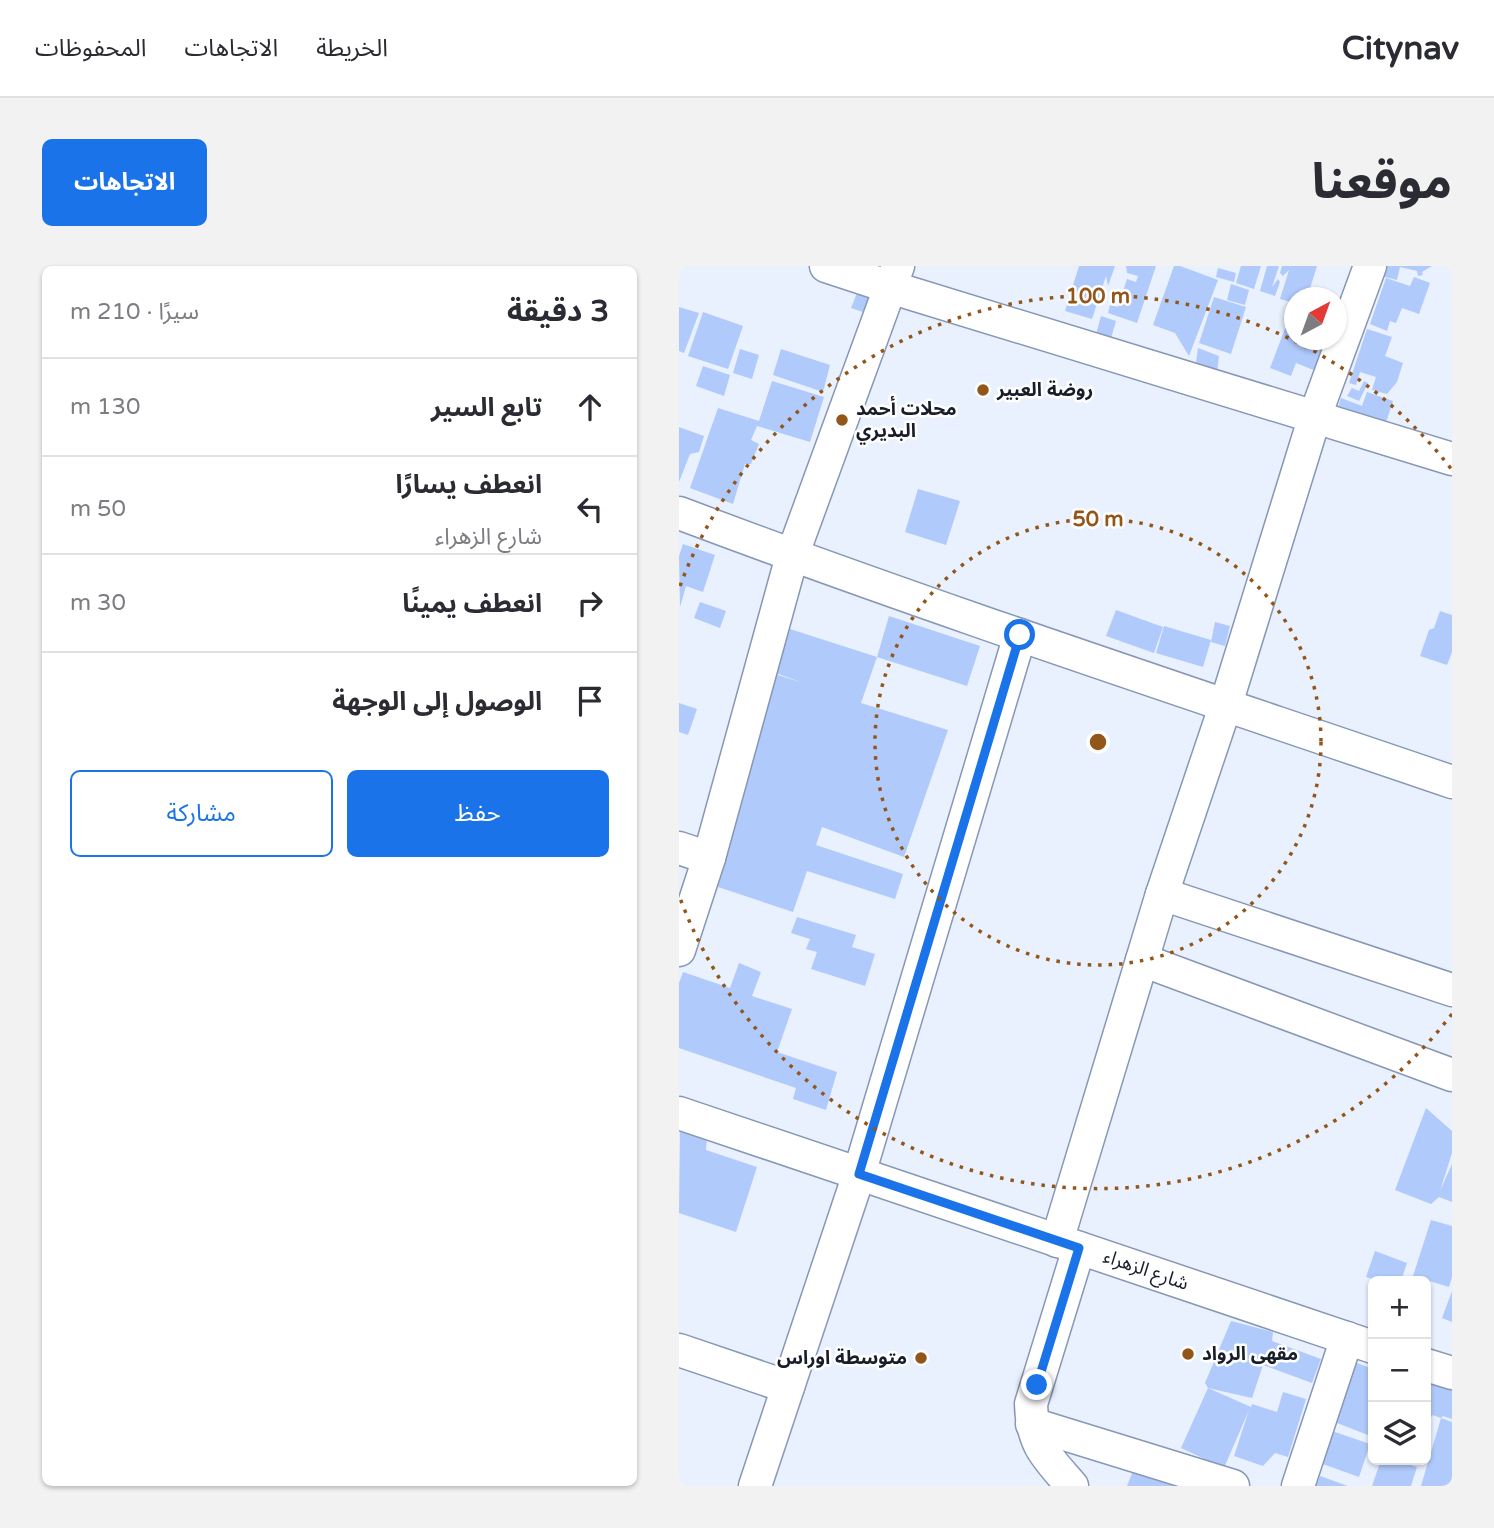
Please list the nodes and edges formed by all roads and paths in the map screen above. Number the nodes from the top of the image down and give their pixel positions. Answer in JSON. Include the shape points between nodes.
{"nodes":[{"id":1,"x":826,"y":266,"type":"edge"},
{"id":2,"x":1370,"y":266,"type":"edge"},
{"id":3,"x":894,"y":277,"type":"edge"},
{"id":4,"x":1315,"y":416,"type":"junction"},
{"id":5,"x":1452,"y":459,"type":"edge"},
{"id":6,"x":679,"y":513,"type":"edge"},
{"id":7,"x":792,"y":556,"type":"junction"},
{"id":8,"x":1020,"y":635,"type":"junction"},
{"id":9,"x":1226,"y":704,"type":"junction"},
{"id":10,"x":1452,"y":782,"type":"edge"},
{"id":11,"x":679,"y":848,"type":"edge"},
{"id":12,"x":709,"y":858,"type":"junction"},
{"id":13,"x":1162,"y":894,"type":"junction"},
{"id":14,"x":679,"y":950,"type":"edge"},
{"id":15,"x":1142,"y":960,"type":"junction"},
{"id":16,"x":1452,"y":989,"type":"edge"},
{"id":17,"x":1452,"y":1075,"type":"edge"},
{"id":18,"x":679,"y":1113,"type":"edge"},
{"id":19,"x":859,"y":1174,"type":"junction"},
{"id":20,"x":1068,"y":1244,"type":"junction"},
{"id":21,"x":1360,"y":1343,"type":"edge"},
{"id":22,"x":679,"y":1350,"type":"edge"},
{"id":23,"x":1431,"y":1367,"type":"edge"},
{"id":24,"x":1452,"y":1373,"type":"edge"},
{"id":25,"x":788,"y":1387,"type":"junction"},
{"id":26,"x":1032,"y":1424,"type":"junction"},
{"id":27,"x":755,"y":1486,"type":"edge"},
{"id":28,"x":1072,"y":1486,"type":"edge"},
{"id":29,"x":1233,"y":1486,"type":"edge"},
{"id":30,"x":1298,"y":1486,"type":"edge"}],
"edges":[{"from":1,"to":3,"type":"street"},
{"from":2,"to":4,"type":"street"},
{"from":3,"to":4,"type":"street"},
{"from":3,"to":7,"type":"street"},
{"from":4,"to":5,"type":"street"},
{"from":4,"to":9,"type":"street"},
{"from":6,"to":7,"type":"street"},
{"from":7,"to":8,"type":"street"},
{"from":7,"to":12,"type":"street"},
{"from":8,"to":9,"type":"street"},
{"from":8,"to":19,"type":"street"},
{"from":9,"to":10,"type":"street"},
{"from":9,"to":13,"type":"street"},
{"from":11,"to":12,"type":"street"},
{"from":12,"to":14,"type":"street"},
{"from":13,"to":15,"type":"street"},
{"from":13,"to":16,"type":"street"},
{"from":15,"to":17,"type":"street"},
{"from":15,"to":20,"type":"street"},
{"from":18,"to":19,"type":"street","name":"شارع الزهراء"},
{"from":19,"to":20,"type":"street","name":"شارع الزهراء"},
{"from":19,"to":25,"type":"street"},
{"from":20,"to":21,"type":"street","name":"شارع الزهراء"},
{"from":20,"to":26,"type":"street","via":[[1031,1404]]},
{"from":21,"to":30,"type":"street"},
{"from":22,"to":25,"type":"street"},
{"from":23,"to":24,"type":"street"},
{"from":25,"to":27,"type":"street"},
{"from":26,"to":28,"type":"street","via":[[1038,1443]]},
{"from":26,"to":29,"type":"street"}]}
